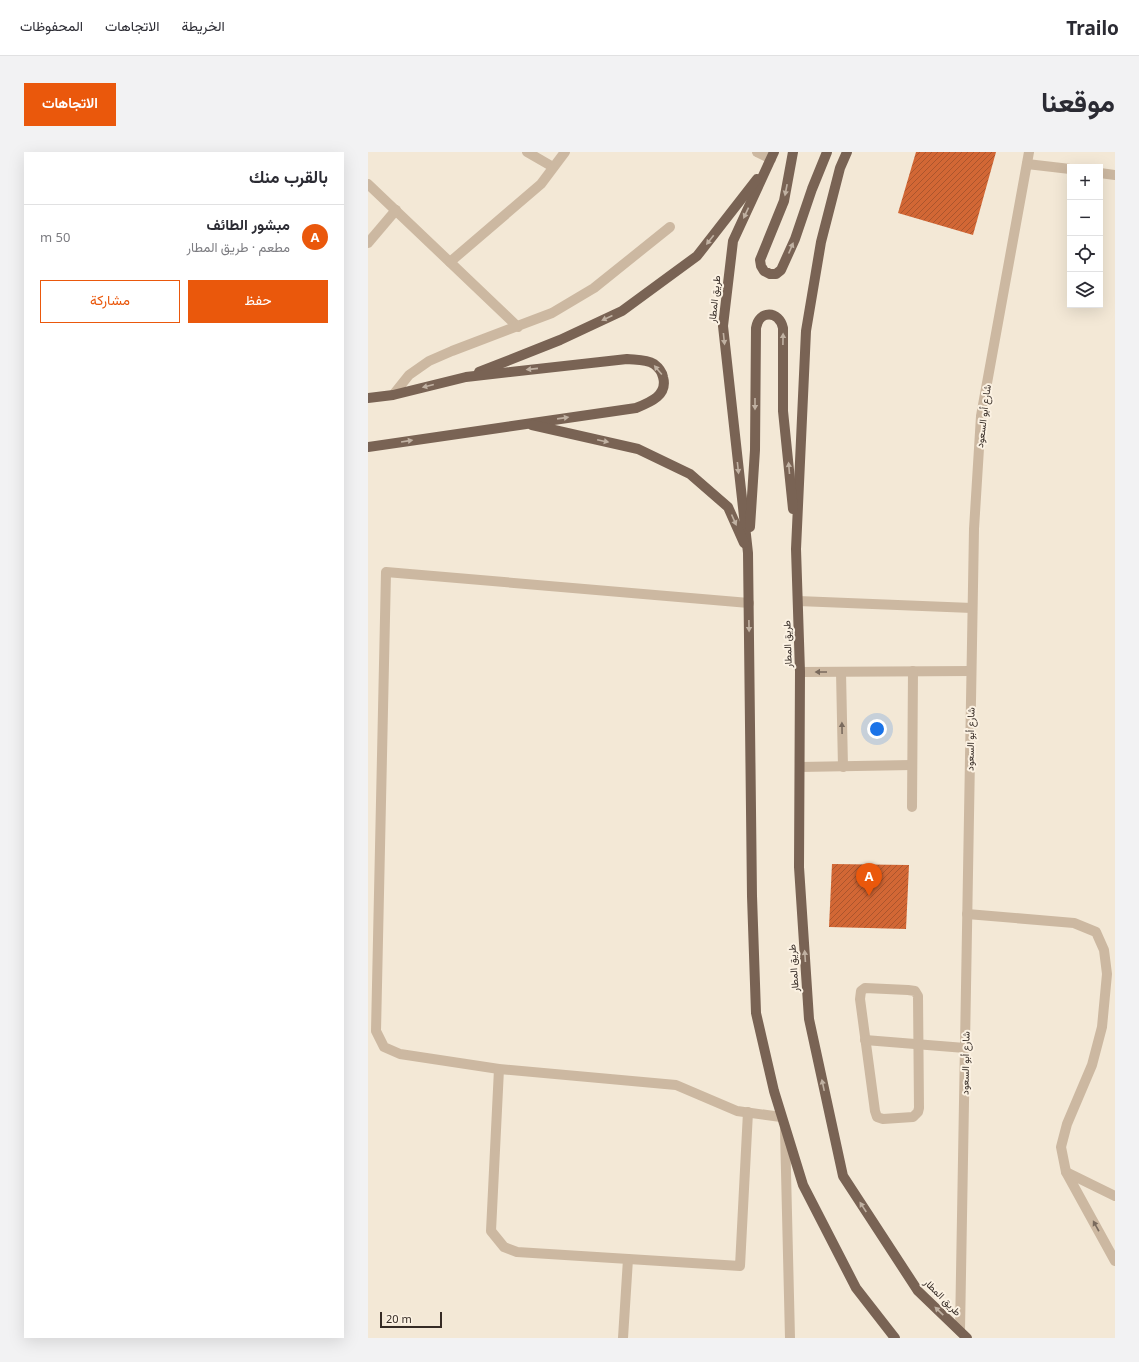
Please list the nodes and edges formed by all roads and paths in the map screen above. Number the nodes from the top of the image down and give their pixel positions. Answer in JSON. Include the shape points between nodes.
{"nodes":[{"id":1,"x":527,"y":152,"type":"edge"},
{"id":2,"x":565,"y":152,"type":"edge"},
{"id":3,"x":757,"y":152,"type":"edge"},
{"id":4,"x":793,"y":152,"type":"edge"},
{"id":5,"x":827,"y":152,"type":"edge"},
{"id":6,"x":847,"y":152,"type":"edge"},
{"id":7,"x":1029,"y":152,"type":"edge"},
{"id":8,"x":771,"y":159,"type":"edge"},
{"id":9,"x":1027,"y":164,"type":"junction"},
{"id":10,"x":553,"y":167,"type":"junction"},
{"id":11,"x":1067,"y":170,"type":"edge"},
{"id":12,"x":1103,"y":173,"type":"edge"},
{"id":13,"x":1115,"y":175,"type":"edge"},
{"id":14,"x":368,"y":184,"type":"edge"},
{"id":15,"x":396,"y":210,"type":"junction"},
{"id":16,"x":670,"y":227,"type":"dead end"},
{"id":17,"x":368,"y":243,"type":"edge"},
{"id":18,"x":450,"y":262,"type":"junction"},
{"id":19,"x":518,"y":327,"type":"junction"},
{"id":20,"x":466,"y":377,"type":"junction"},
{"id":21,"x":393,"y":395,"type":"junction"},
{"id":22,"x":368,"y":398,"type":"edge"},
{"id":23,"x":524,"y":424,"type":"junction"},
{"id":24,"x":368,"y":447,"type":"edge"},
{"id":25,"x":796,"y":549,"type":"junction"},
{"id":26,"x":748,"y":553,"type":"junction"},
{"id":27,"x":798,"y":601,"type":"junction"},
{"id":28,"x":748,"y":603,"type":"junction"},
{"id":29,"x":972,"y":608,"type":"junction"},
{"id":30,"x":913,"y":671,"type":"junction"},
{"id":31,"x":971,"y":671,"type":"junction"},
{"id":32,"x":800,"y":672,"type":"junction"},
{"id":33,"x":841,"y":672,"type":"junction"},
{"id":34,"x":912,"y":765,"type":"junction"},
{"id":35,"x":843,"y":766,"type":"junction"},
{"id":36,"x":800,"y":767,"type":"junction"},
{"id":37,"x":912,"y":808,"type":"dead end"},
{"id":38,"x":967,"y":914,"type":"junction"},
{"id":39,"x":865,"y":1040,"type":"junction"},
{"id":40,"x":918,"y":1044,"type":"junction"},
{"id":41,"x":965,"y":1048,"type":"junction"},
{"id":42,"x":498,"y":1069,"type":"junction"},
{"id":43,"x":748,"y":1112,"type":"junction"},
{"id":44,"x":782,"y":1117,"type":"junction"},
{"id":45,"x":785,"y":1129,"type":"junction"},
{"id":46,"x":1066,"y":1172,"type":"junction"},
{"id":47,"x":1115,"y":1196,"type":"edge"},
{"id":48,"x":628,"y":1259,"type":"junction"},
{"id":49,"x":1115,"y":1261,"type":"edge"},
{"id":50,"x":964,"y":1335,"type":"edge"},
{"id":51,"x":623,"y":1338,"type":"edge"},
{"id":52,"x":790,"y":1338,"type":"edge"},
{"id":53,"x":895,"y":1338,"type":"edge"}],
"edges":[{"from":1,"to":10,"type":"street"},
{"from":2,"to":10,"type":"street"},
{"from":3,"to":8,"type":"street"},
{"from":4,"to":5,"type":"main road","one_way":true,"via":[[784,201],[760,260],[764,271],[770,274],[782,270]]},
{"from":6,"to":25,"type":"main road","name":"طريق المطار","via":[[840,168],[821,242],[806,331]]},
{"from":7,"to":9,"type":"street","name":"شارع أبو السعود"},
{"from":8,"to":20,"type":"main road","one_way":true,"via":[[697,256],[622,311],[560,340]]},
{"from":8,"to":26,"type":"main road","name":"طريق المطار","one_way":true,"via":[[733,241],[723,326]]},
{"from":9,"to":11,"type":"street"},
{"from":9,"to":29,"type":"street","name":"شارع أبو السعود","via":[[981,416]]},
{"from":10,"to":18,"type":"street","via":[[541,184]]},
{"from":12,"to":13,"type":"street"},
{"from":14,"to":15,"type":"street"},
{"from":15,"to":17,"type":"street"},
{"from":15,"to":18,"type":"street"},
{"from":16,"to":19,"type":"street","via":[[594,288],[552,313]]},
{"from":18,"to":19,"type":"street"},
{"from":19,"to":21,"type":"street","via":[[429,361],[409,375]]},
{"from":20,"to":21,"type":"main road","one_way":true},
{"from":23,"to":20,"type":"main road","one_way":true,"via":[[636,408],[649,403],[660,394],[665,383],[662,373],[649,362],[627,359]]},
{"from":21,"to":22,"type":"main road"},
{"from":24,"to":23,"type":"main road","one_way":true},
{"from":23,"to":26,"type":"main road","one_way":true,"via":[[638,449],[690,474],[728,507]]},
{"from":25,"to":26,"type":"main road","name":"طريق المطار","one_way":true,"via":[[783,411],[783,328],[778,317],[766,314],[757,322],[756,328],[755,450]]},
{"from":25,"to":27,"type":"main road","name":"طريق المطار"},
{"from":26,"to":28,"type":"main road","name":"طريق المطار"},
{"from":27,"to":29,"type":"street"},
{"from":27,"to":32,"type":"main road","name":"طريق المطار"},
{"from":28,"to":42,"type":"street","via":[[386,572],[376,1031],[384,1046],[400,1054]]},
{"from":28,"to":44,"type":"main road","name":"طريق المطار","one_way":true,"via":[[756,1013]]},
{"from":29,"to":31,"type":"street","name":"شارع أبو السعود"},
{"from":30,"to":31,"type":"street"},
{"from":30,"to":33,"type":"street"},
{"from":30,"to":34,"type":"street"},
{"from":31,"to":38,"type":"street","name":"شارع أبو السعود"},
{"from":33,"to":32,"type":"street","one_way":true},
{"from":32,"to":36,"type":"main road","name":"طريق المطار"},
{"from":35,"to":33,"type":"street","one_way":true},
{"from":34,"to":35,"type":"street"},
{"from":34,"to":37,"type":"street"},
{"from":35,"to":36,"type":"street"},
{"from":50,"to":36,"type":"main road","name":"طريق المطار","one_way":true,"via":[[918,1291],[843,1176],[809,1019],[799,867]]},
{"from":38,"to":41,"type":"street","name":"شارع أبو السعود"},
{"from":38,"to":46,"type":"street","via":[[1074,923],[1096,932],[1104,950],[1107,974],[1102,1027],[1092,1065],[1067,1124],[1061,1147]]},
{"from":39,"to":40,"type":"street"},
{"from":39,"to":40,"type":"street","via":[[861,990],[915,990],[918,996]]},
{"from":39,"to":40,"type":"street","via":[[875,1111],[877,1116],[883,1119],[913,1117],[918,1112]]},
{"from":40,"to":41,"type":"street"},
{"from":41,"to":50,"type":"street","name":"شارع أبو السعود"},
{"from":42,"to":43,"type":"street","via":[[676,1085],[737,1111]]},
{"from":42,"to":48,"type":"street","via":[[492,1231],[504,1247],[517,1252]]},
{"from":43,"to":44,"type":"street"},
{"from":43,"to":48,"type":"street","via":[[740,1266]]},
{"from":44,"to":45,"type":"main road","name":"طريق المطار"},
{"from":45,"to":52,"type":"street"},
{"from":45,"to":53,"type":"main road","name":"طريق المطار","via":[[803,1185],[856,1288]]},
{"from":46,"to":47,"type":"street"},
{"from":49,"to":46,"type":"street","one_way":true},
{"from":48,"to":51,"type":"street"}]}
